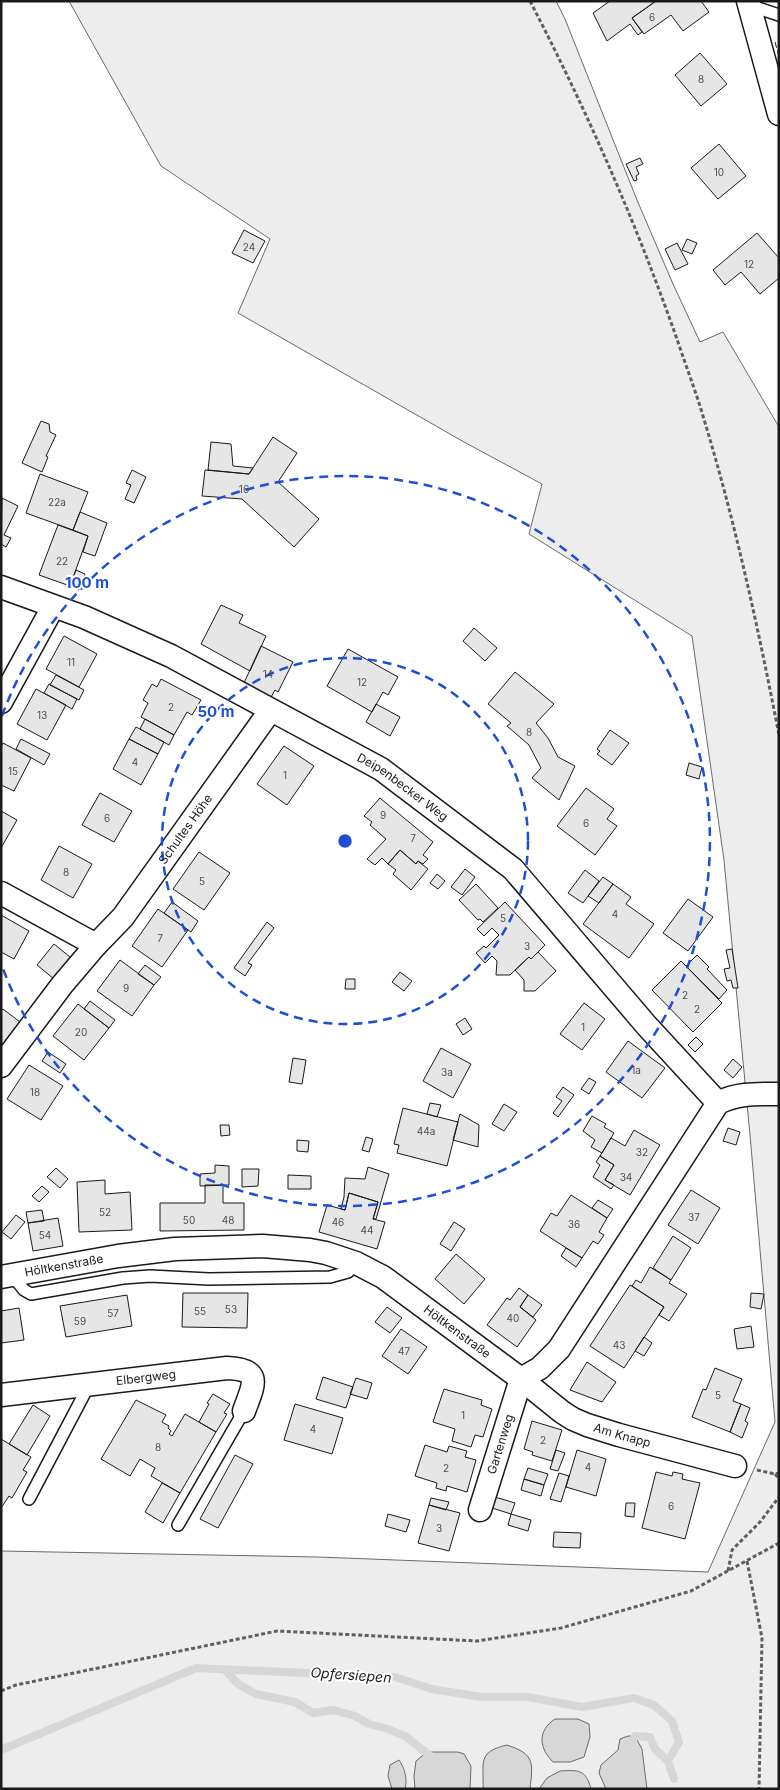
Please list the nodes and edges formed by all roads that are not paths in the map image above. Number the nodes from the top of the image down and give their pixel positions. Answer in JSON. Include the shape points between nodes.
{"nodes":[{"id":1,"x":749,"y":3,"type":"edge"},
{"id":2,"x":779,"y":15,"type":"edge"},
{"id":3,"x":779,"y":114,"type":"edge"},
{"id":4,"x":1,"y":587,"type":"edge"},
{"id":5,"x":53,"y":606,"type":"junction"},
{"id":6,"x":1,"y":702,"type":"edge"},
{"id":7,"x":270,"y":711,"type":"junction"},
{"id":8,"x":1,"y":894,"type":"edge"},
{"id":9,"x":96,"y":945,"type":"junction"},
{"id":10,"x":1,"y":1066,"type":"edge"},
{"id":11,"x":779,"y":1094,"type":"edge"},
{"id":12,"x":718,"y":1103,"type":"junction"},
{"id":13,"x":356,"y":1263,"type":"junction"},
{"id":14,"x":6,"y":1276,"type":"edge"},
{"id":15,"x":521,"y":1379,"type":"junction"},
{"id":16,"x":89,"y":1384,"type":"junction"},
{"id":17,"x":1,"y":1395,"type":"edge"},
{"id":18,"x":244,"y":1411,"type":"joint"},
{"id":19,"x":735,"y":1466,"type":"dead end"},
{"id":20,"x":29,"y":1499,"type":"dead end"},
{"id":21,"x":480,"y":1510,"type":"dead end"},
{"id":22,"x":178,"y":1525,"type":"dead end"}],
"edges":[{"from":1,"to":2,"type":"lane"},
{"from":1,"to":3,"type":"street"},
{"from":4,"to":5,"type":"street","name":"Deipenbecker Weg"},
{"from":5,"to":6,"type":"street"},
{"from":5,"to":7,"type":"street","name":"Deipenbecker Weg","via":[[171,656]]},
{"from":7,"to":9,"type":"street","name":"Schultes Höhe","via":[[123,917]]},
{"from":7,"to":12,"type":"street","name":"Deipenbecker Weg","via":[[381,769],[506,862]]},
{"from":8,"to":9,"type":"street"},
{"from":9,"to":10,"type":"street","name":"Schultes Höhe"},
{"from":11,"to":12,"type":"street","via":[[744,1094]]},
{"from":12,"to":15,"type":"street","via":[[559,1349],[540,1368]]},
{"from":13,"to":14,"type":"street","name":"Höltkenstraße","via":[[310,1250],[263,1246],[206,1247],[137,1253]]},
{"from":13,"to":14,"type":"lane","via":[[348,1272],[330,1277],[209,1279],[150,1276],[31,1294]]},
{"from":13,"to":15,"type":"street","name":"Höltkenstraße","via":[[384,1277]]},
{"from":15,"to":19,"type":"street","name":"Am Knapp","via":[[562,1412],[587,1425]]},
{"from":15,"to":21,"type":"street","name":"Gartenweg"},
{"from":16,"to":17,"type":"street","name":"Elbergweg"},
{"from":16,"to":18,"type":"street","name":"Elbergweg","via":[[240,1368],[251,1374],[253,1381]]},
{"from":16,"to":20,"type":"lane"},
{"from":18,"to":22,"type":"lane"}]}
